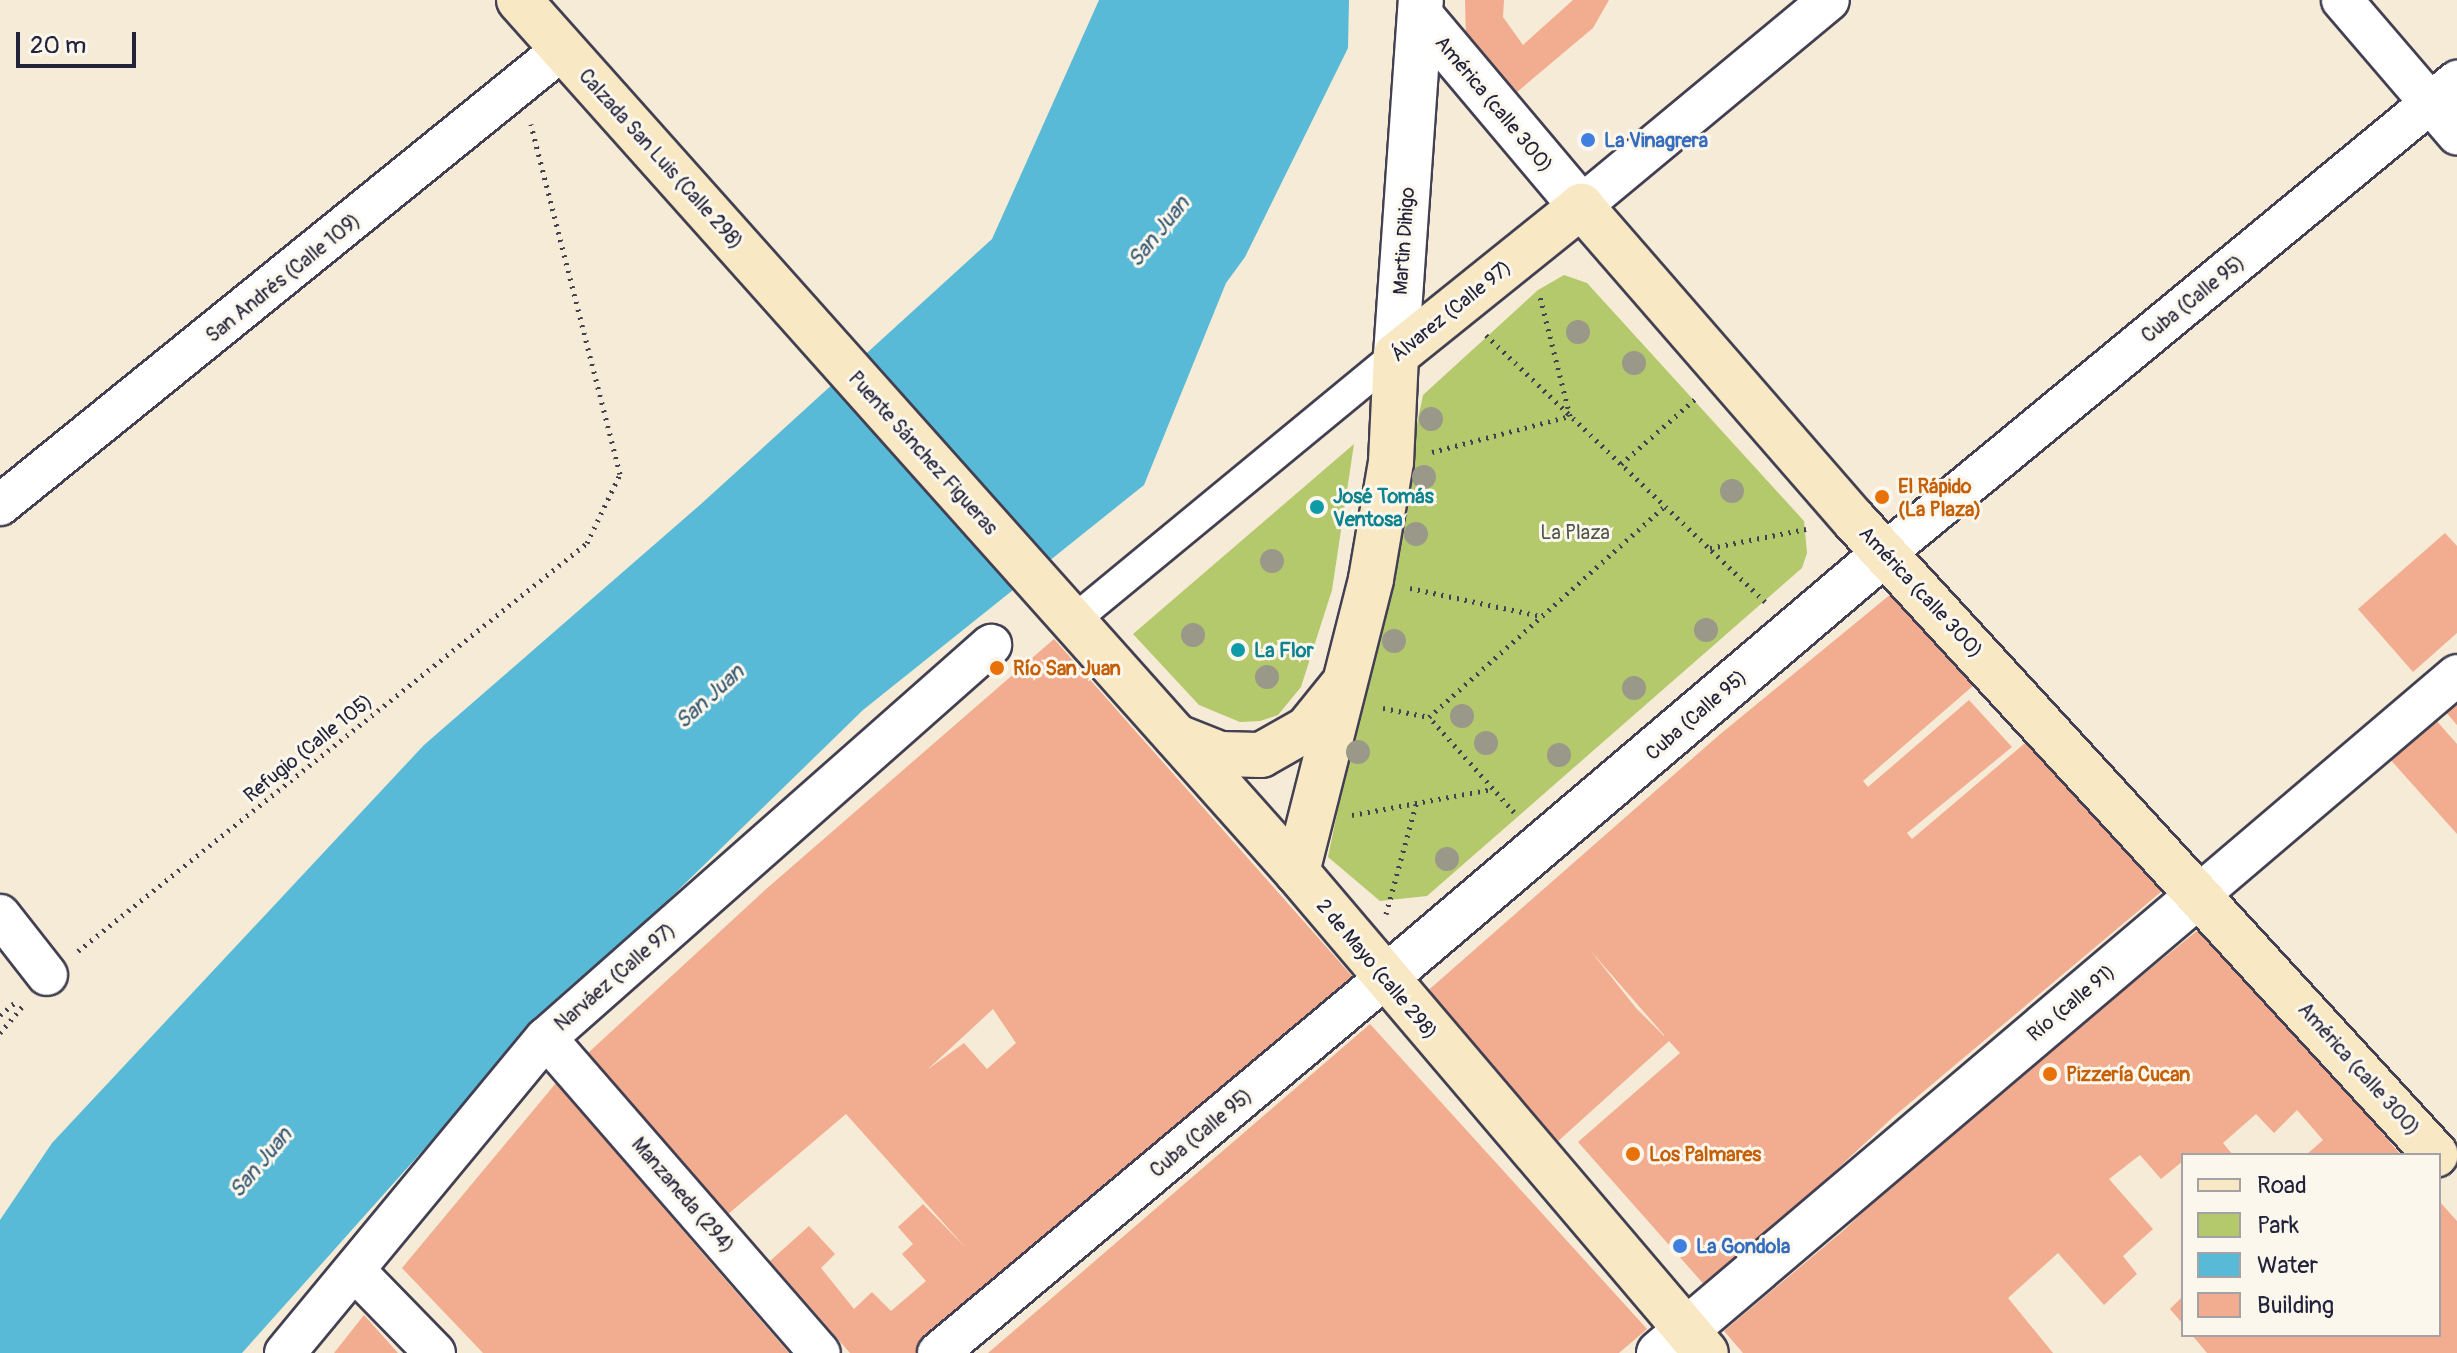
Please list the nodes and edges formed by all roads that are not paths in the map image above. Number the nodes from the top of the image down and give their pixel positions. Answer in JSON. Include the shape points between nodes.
{"nodes":[{"id":1,"x":519,"y":0,"type":"edge"},
{"id":2,"x":1829,"y":0,"type":"edge"},
{"id":3,"x":2342,"y":0,"type":"edge"},
{"id":4,"x":1420,"y":8,"type":"edge"},
{"id":5,"x":563,"y":49,"type":"junction"},
{"id":6,"x":2444,"y":92,"type":"edge"},
{"id":7,"x":2457,"y":134,"type":"edge"},
{"id":8,"x":1581,"y":206,"type":"junction"},
{"id":9,"x":803,"y":318,"type":"joint"},
{"id":10,"x":1396,"y":355,"type":"junction"},
{"id":11,"x":0,"y":505,"type":"edge"},
{"id":12,"x":1885,"y":553,"type":"junction"},
{"id":13,"x":1043,"y":588,"type":"joint"},
{"id":14,"x":1073,"y":621,"type":"junction"},
{"id":15,"x":991,"y":645,"type":"dead end"},
{"id":16,"x":2457,"y":675,"type":"edge"},
{"id":17,"x":1347,"y":687,"type":"junction"},
{"id":18,"x":1176,"y":737,"type":"junction"},
{"id":19,"x":1297,"y":872,"type":"junction"},
{"id":20,"x":2201,"y":893,"type":"junction"},
{"id":21,"x":0,"y":915,"type":"edge"},
{"id":22,"x":1378,"y":972,"type":"junction"},
{"id":23,"x":47,"y":975,"type":"road end"},
{"id":24,"x":546,"y":1038,"type":"junction"},
{"id":25,"x":2435,"y":1153,"type":"edge"},
{"id":26,"x":2441,"y":1159,"type":"edge"},
{"id":27,"x":2457,"y":1178,"type":"edge"},
{"id":28,"x":356,"y":1272,"type":"junction"},
{"id":29,"x":1683,"y":1345,"type":"edge"},
{"id":30,"x":285,"y":1353,"type":"edge"},
{"id":31,"x":435,"y":1353,"type":"edge"},
{"id":32,"x":820,"y":1353,"type":"edge"},
{"id":33,"x":938,"y":1353,"type":"edge"}],
"edges":[{"from":1,"to":5,"type":"main road","name":"Calzada San Luis (Calle 298)"},
{"from":2,"to":8,"type":"street","name":"Álvarez (Calle 97)"},
{"from":3,"to":6,"type":"street"},
{"from":4,"to":8,"type":"street","name":"América (calle 300)"},
{"from":4,"to":10,"type":"street","name":"Martin Dihigo"},
{"from":5,"to":9,"type":"main road","name":"Calzada San Luis (Calle 298)"},
{"from":5,"to":11,"type":"street","name":"San Andrés (Calle 109)"},
{"from":6,"to":7,"type":"street"},
{"from":6,"to":12,"type":"street","name":"Cuba (Calle 95)"},
{"from":8,"to":10,"type":"main road","name":"Álvarez (Calle 97)"},
{"from":8,"to":12,"type":"main road","name":"América (calle 300)"},
{"from":9,"to":13,"type":"main road","name":"Puente Sánchez Figueras"},
{"from":10,"to":14,"type":"street","name":"Álvarez (Calle 97)"},
{"from":10,"to":17,"type":"main road","name":"Martin Dihigo","via":[[1391,462]]},
{"from":12,"to":20,"type":"main road","name":"América (calle 300)"},
{"from":12,"to":22,"type":"street","name":"Cuba (Calle 95)","via":[[1544,846]]},
{"from":13,"to":14,"type":"main road","name":"2 de Mayo (calle 298)"},
{"from":14,"to":18,"type":"main road","name":"2 de Mayo (calle 298)"},
{"from":15,"to":24,"type":"street","name":"Narváez (Calle 97)"},
{"from":16,"to":20,"type":"street","name":"Río (calle 91)"},
{"from":17,"to":18,"type":"main road","name":"Martin Dihigo","via":[[1307,729],[1261,755],[1220,754]]},
{"from":17,"to":19,"type":"main road","name":"Martin Dihigo"},
{"from":18,"to":19,"type":"main road","name":"2 de Mayo (calle 298)"},
{"from":19,"to":22,"type":"main road","name":"2 de Mayo (calle 298)"},
{"from":20,"to":25,"type":"main road","name":"América (calle 300)"},
{"from":20,"to":29,"type":"street","name":"Río (calle 91)"},
{"from":21,"to":23,"type":"street"},
{"from":22,"to":29,"type":"main road","name":"2 de Mayo (calle 298)"},
{"from":22,"to":33,"type":"street","name":"Cuba (Calle 95)"},
{"from":24,"to":28,"type":"street","name":"Narváez (Calle 97)"},
{"from":24,"to":32,"type":"street","name":"Manzaneda (294)"},
{"from":26,"to":27,"type":"main road","name":"América (calle 300)"},
{"from":28,"to":30,"type":"street","name":"Narváez (Calle 97)"},
{"from":28,"to":31,"type":"street"}]}
